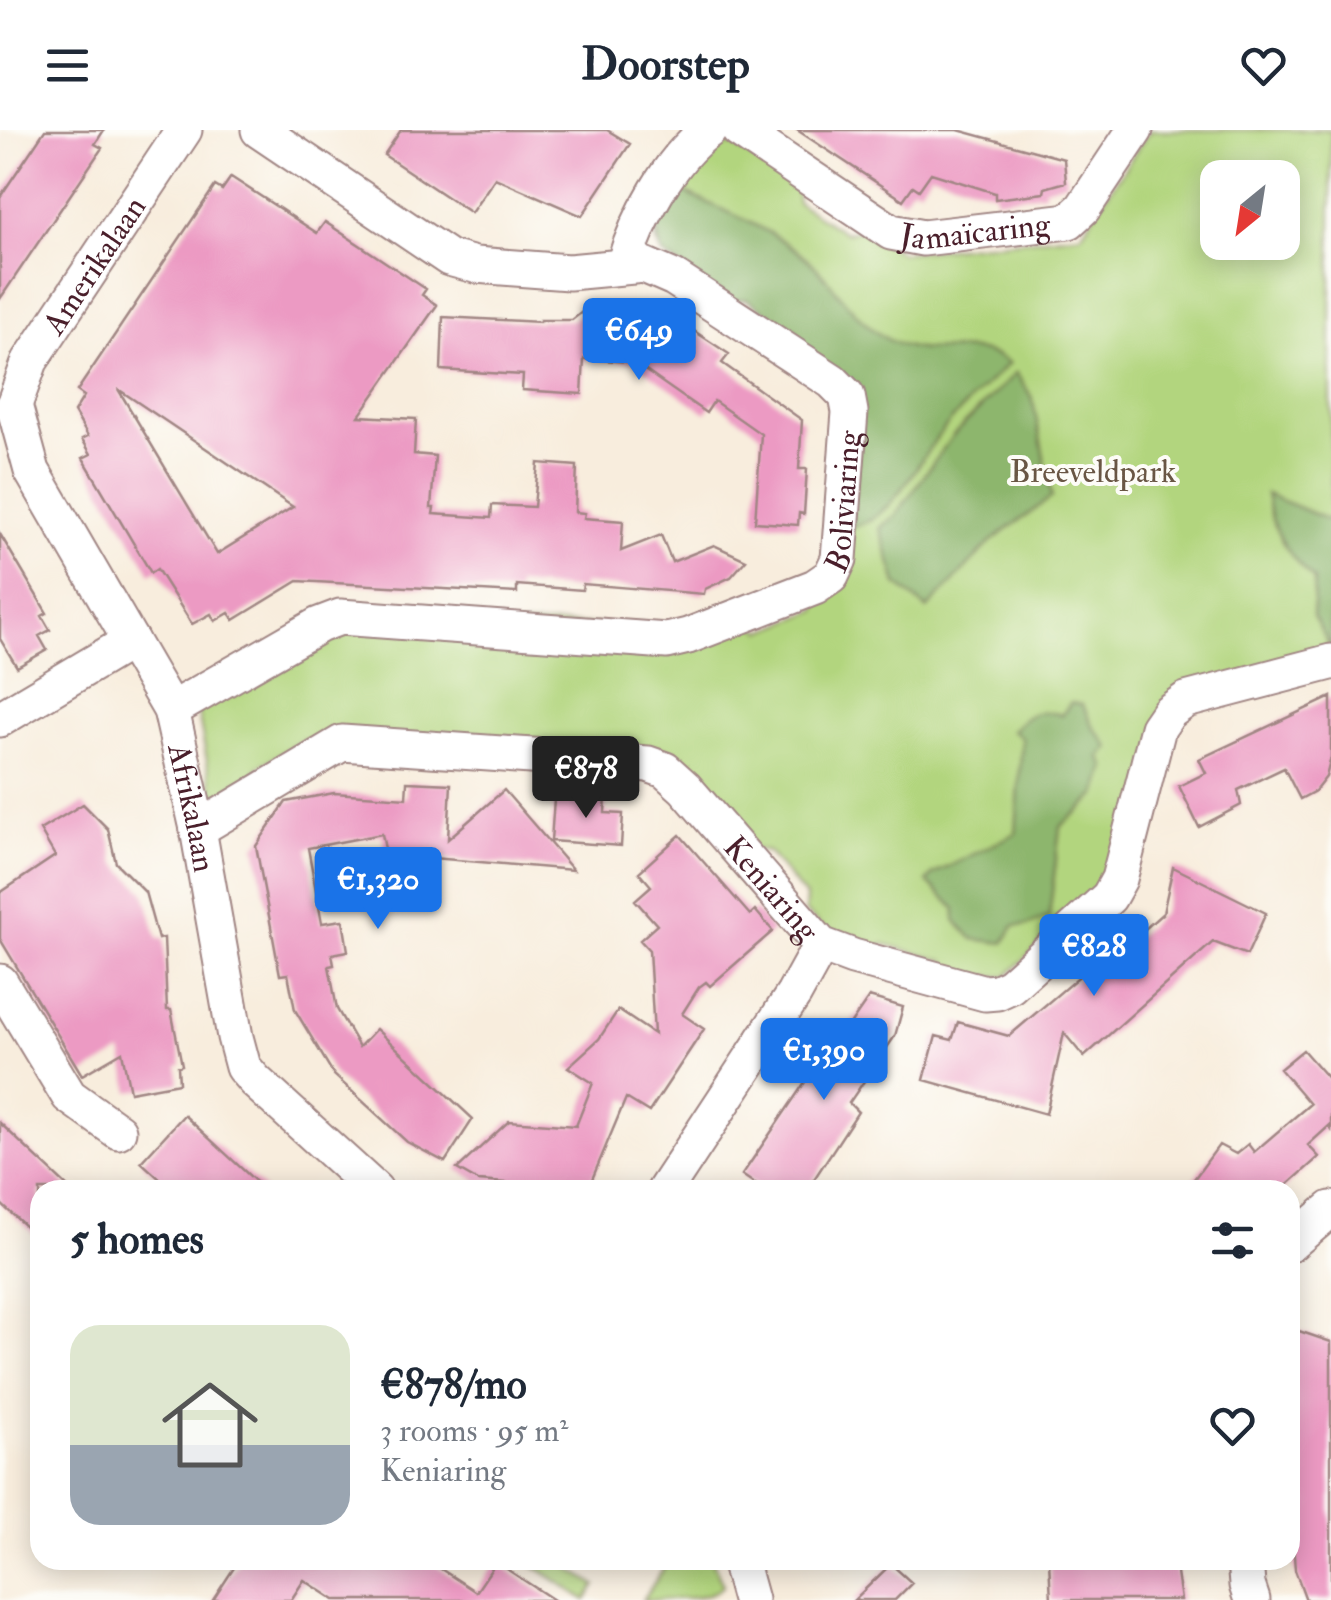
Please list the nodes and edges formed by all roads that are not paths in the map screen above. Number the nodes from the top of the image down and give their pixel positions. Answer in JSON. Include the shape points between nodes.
{"nodes":[{"id":1,"x":184,"y":130,"type":"edge"},
{"id":2,"x":259,"y":130,"type":"edge"},
{"id":3,"x":708,"y":130,"type":"edge"},
{"id":4,"x":739,"y":130,"type":"edge"},
{"id":5,"x":1135,"y":130,"type":"edge"},
{"id":6,"x":624,"y":265,"type":"junction"},
{"id":7,"x":7,"y":404,"type":"edge"},
{"id":8,"x":130,"y":641,"type":"junction"},
{"id":9,"x":1331,"y":662,"type":"edge"},
{"id":10,"x":171,"y":710,"type":"junction"},
{"id":11,"x":0,"y":719,"type":"edge"},
{"id":12,"x":198,"y":829,"type":"junction"},
{"id":13,"x":822,"y":944,"type":"junction"},
{"id":14,"x":0,"y":982,"type":"edge"},
{"id":15,"x":118,"y":1130,"type":"dead end"},
{"id":16,"x":364,"y":1180,"type":"edge"},
{"id":17,"x":672,"y":1180,"type":"edge"},
{"id":18,"x":1331,"y":1209,"type":"edge"},
{"id":19,"x":1300,"y":1235,"type":"edge"},
{"id":20,"x":742,"y":1570,"type":"edge"},
{"id":21,"x":1246,"y":1570,"type":"edge"},
{"id":22,"x":750,"y":1600,"type":"edge"},
{"id":23,"x":1252,"y":1600,"type":"edge"}],
"edges":[{"from":1,"to":7,"type":"street","name":"Amerikalaan"},
{"from":2,"to":6,"type":"street","name":"Boliviaring","via":[[448,258],[569,272]]},
{"from":3,"to":6,"type":"street","via":[[690,144],[635,229]]},
{"from":4,"to":5,"type":"street","name":"Jamaïcaring","via":[[891,232],[923,238],[1069,221]]},
{"from":6,"to":10,"type":"street","name":"Boliviaring","via":[[644,265],[674,278],[847,396],[840,547],[831,576],[667,641],[340,618]]},
{"from":7,"to":8,"type":"street","name":"Afrikalaan","via":[[32,471]]},
{"from":8,"to":10,"type":"street","name":"Afrikalaan"},
{"from":8,"to":11,"type":"street"},
{"from":9,"to":13,"type":"street","name":"Keniaring","via":[[1186,700],[1168,712],[1158,728],[1119,880],[1109,897],[1010,986],[985,993]]},
{"from":10,"to":12,"type":"street","name":"Afrikalaan"},
{"from":12,"to":13,"type":"street","name":"Keniaring","via":[[342,743],[648,764],[685,788]]},
{"from":12,"to":16,"type":"street","name":"Afrikalaan","via":[[243,1067]]},
{"from":13,"to":17,"type":"street"},
{"from":14,"to":15,"type":"street","via":[[69,1096]]},
{"from":18,"to":19,"type":"street"},
{"from":20,"to":22,"type":"street"},
{"from":21,"to":23,"type":"street"}]}
